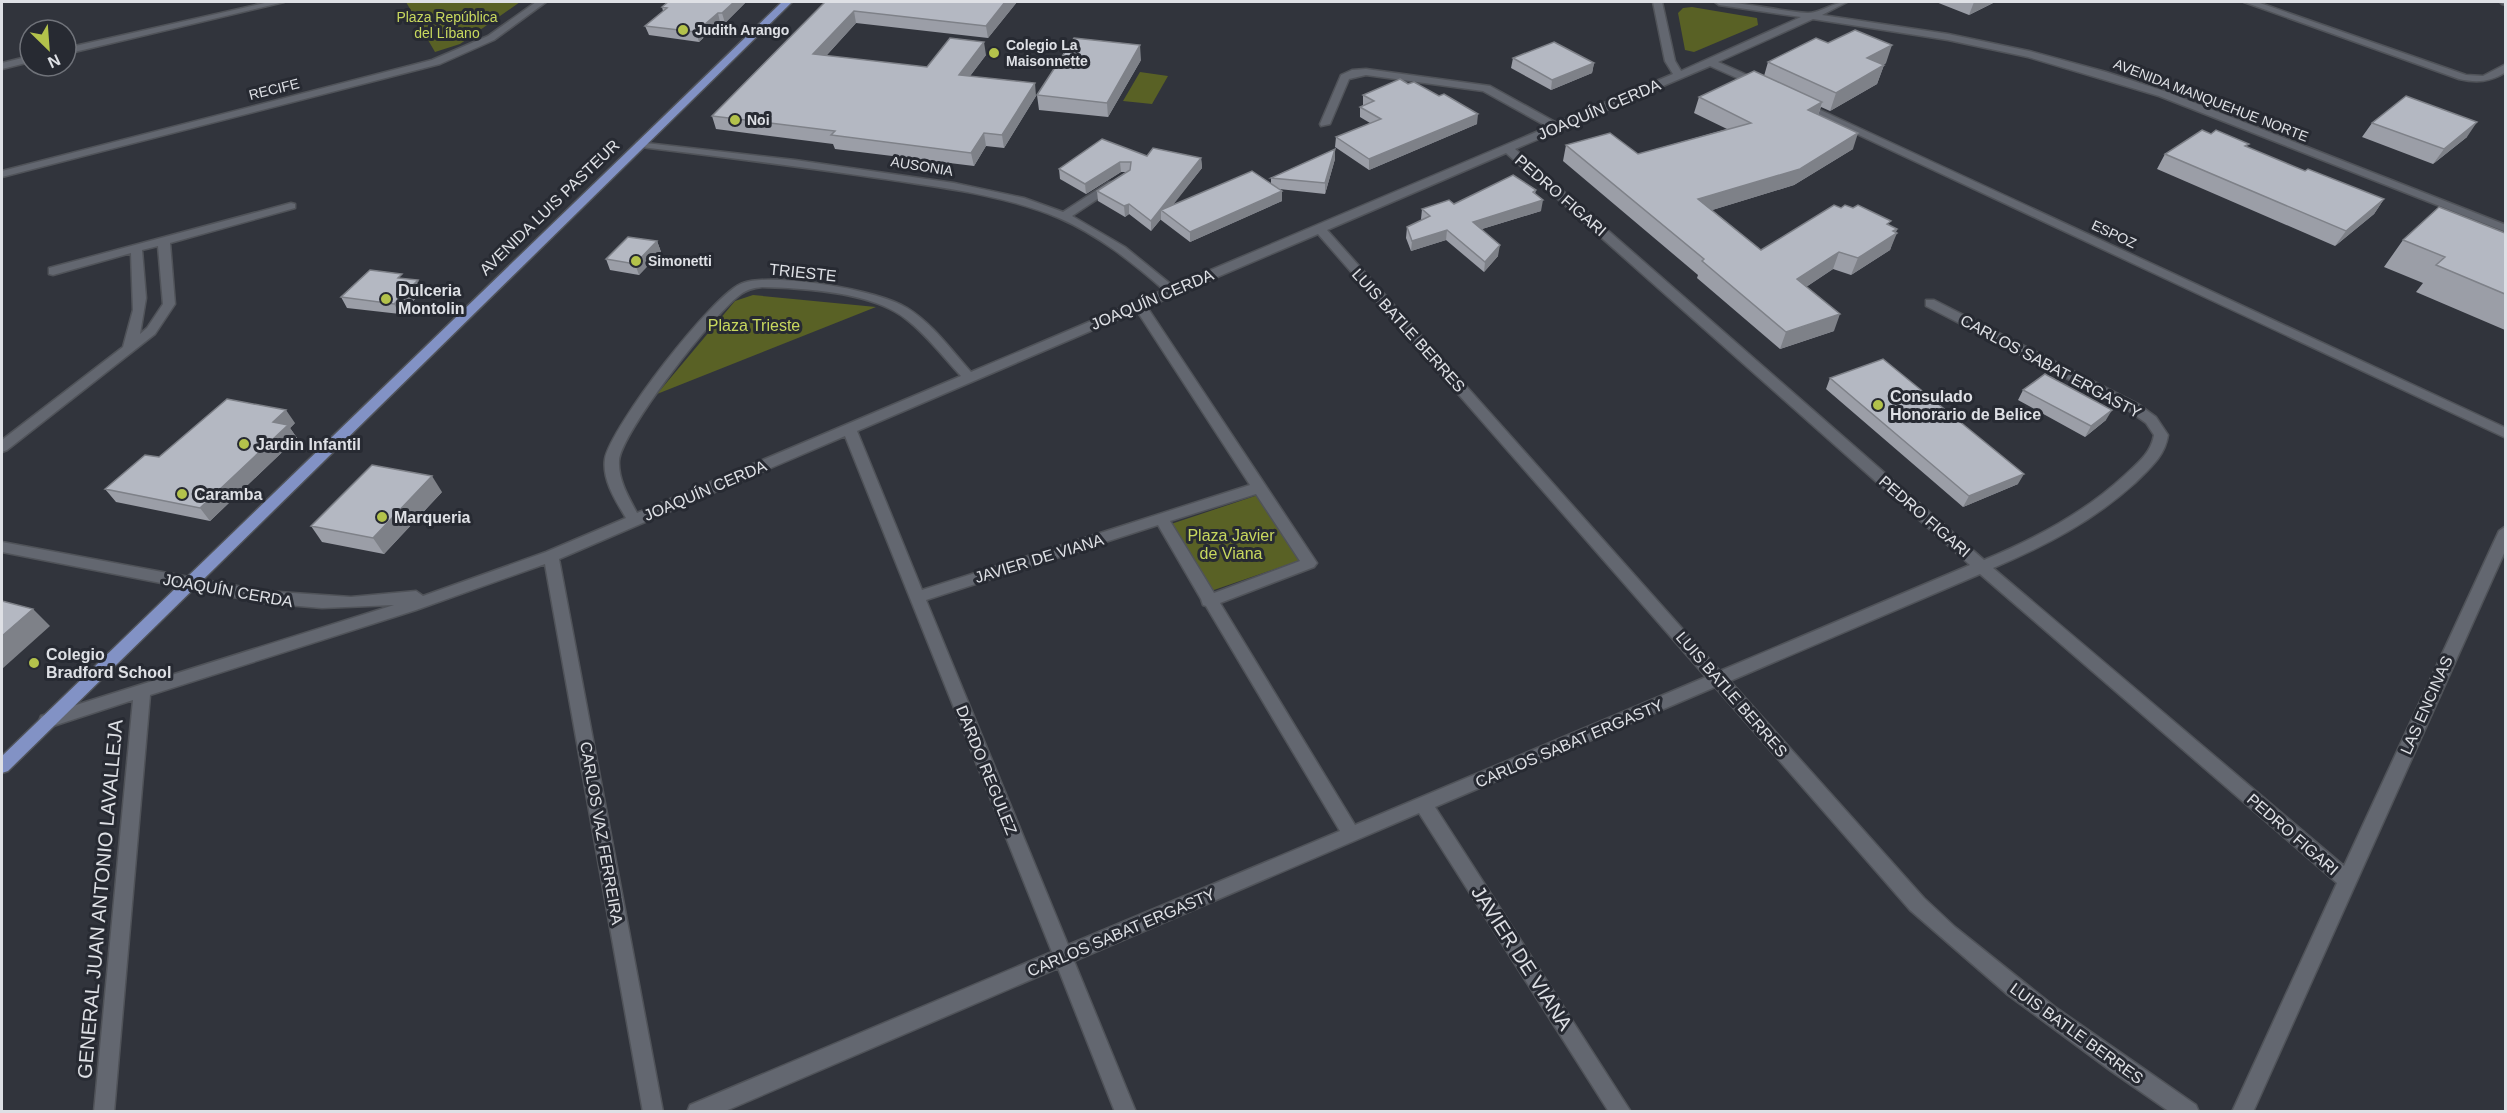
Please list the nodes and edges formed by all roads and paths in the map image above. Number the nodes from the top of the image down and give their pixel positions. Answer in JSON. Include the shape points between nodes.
{"nodes":[{"id":1,"x":279,"y":2,"type":"edge"},
{"id":2,"x":541,"y":2,"type":"edge"},
{"id":3,"x":788,"y":2,"type":"edge"},
{"id":4,"x":1657,"y":2,"type":"edge"},
{"id":5,"x":1719,"y":2,"type":"edge"},
{"id":6,"x":1843,"y":2,"type":"edge"},
{"id":7,"x":2249,"y":2,"type":"edge"},
{"id":8,"x":1812,"y":16,"type":"junction"},
{"id":9,"x":78,"y":48,"type":"edge"},
{"id":10,"x":18,"y":62,"type":"edge"},
{"id":11,"x":1710,"y":62,"type":"junction"},
{"id":12,"x":2,"y":66,"type":"edge"},
{"id":13,"x":2505,"y":67,"type":"edge"},
{"id":14,"x":1678,"y":75,"type":"junction"},
{"id":15,"x":1770,"y":89,"type":"edge"},
{"id":16,"x":1791,"y":99,"type":"edge"},
{"id":17,"x":1325,"y":124,"type":"dead end"},
{"id":18,"x":1555,"y":127,"type":"junction"},
{"id":19,"x":642,"y":144,"type":"junction"},
{"id":20,"x":1507,"y":148,"type":"junction"},
{"id":21,"x":2,"y":174,"type":"edge"},
{"id":22,"x":1126,"y":176,"type":"edge"},
{"id":23,"x":291,"y":206,"type":"dead end"},
{"id":24,"x":1064,"y":216,"type":"junction"},
{"id":25,"x":1319,"y":228,"type":"junction"},
{"id":26,"x":2505,"y":229,"type":"edge"},
{"id":27,"x":165,"y":241,"type":"junction"},
{"id":28,"x":136,"y":249,"type":"junction"},
{"id":29,"x":53,"y":271,"type":"dead end"},
{"id":30,"x":1172,"y":291,"type":"junction"},
{"id":31,"x":1930,"y":303,"type":"dead end"},
{"id":32,"x":1139,"y":305,"type":"junction"},
{"id":33,"x":126,"y":348,"type":"junction"},
{"id":34,"x":969,"y":377,"type":"junction"},
{"id":35,"x":849,"y":429,"type":"junction"},
{"id":36,"x":2505,"y":434,"type":"edge"},
{"id":37,"x":2,"y":447,"type":"edge"},
{"id":38,"x":1258,"y":488,"type":"junction"},
{"id":39,"x":634,"y":520,"type":"junction"},
{"id":40,"x":1162,"y":520,"type":"junction"},
{"id":41,"x":2505,"y":531,"type":"edge"},
{"id":42,"x":2,"y":547,"type":"edge"},
{"id":43,"x":551,"y":556,"type":"junction"},
{"id":44,"x":1982,"y":566,"type":"junction"},
{"id":45,"x":189,"y":584,"type":"junction"},
{"id":46,"x":457,"y":590,"type":"junction"},
{"id":47,"x":917,"y":597,"type":"junction"},
{"id":48,"x":1208,"y":601,"type":"junction"},
{"id":49,"x":1720,"y":680,"type":"junction"},
{"id":50,"x":142,"y":691,"type":"junction"},
{"id":51,"x":47,"y":721,"type":"junction"},
{"id":52,"x":2,"y":766,"type":"edge"},
{"id":53,"x":1423,"y":804,"type":"junction"},
{"id":54,"x":1352,"y":834,"type":"junction"},
{"id":55,"x":2347,"y":880,"type":"junction"},
{"id":56,"x":1063,"y":957,"type":"junction"},
{"id":57,"x":104,"y":1112,"type":"edge"},
{"id":58,"x":653,"y":1112,"type":"edge"},
{"id":59,"x":697,"y":1112,"type":"edge"},
{"id":60,"x":1126,"y":1112,"type":"edge"},
{"id":61,"x":1621,"y":1112,"type":"edge"},
{"id":62,"x":2189,"y":1112,"type":"edge"},
{"id":63,"x":2242,"y":1112,"type":"edge"}],
"edges":[{"from":1,"to":9,"type":"street"},
{"from":2,"to":21,"type":"street","name":"RECIFE","via":[[491,38],[436,62]]},
{"from":3,"to":19,"type":"main road","name":"AVENIDA LUIS PASTEUR"},
{"from":4,"to":14,"type":"street","via":[[1670,61]]},
{"from":5,"to":8,"type":"street","name":"AVENIDA MANQUEHUE NORTE"},
{"from":6,"to":8,"type":"street","name":"JOAQUÍN CERDA"},
{"from":7,"to":13,"type":"street","via":[[2463,77],[2490,78]]},
{"from":8,"to":11,"type":"street","name":"JOAQUÍN CERDA"},
{"from":8,"to":26,"type":"street","name":"AVENIDA MANQUEHUE NORTE","via":[[2029,54],[2102,74],[2163,94]]},
{"from":10,"to":12,"type":"street"},
{"from":11,"to":14,"type":"street","name":"JOAQUÍN CERDA"},
{"from":11,"to":15,"type":"street"},
{"from":14,"to":18,"type":"street","name":"JOAQUÍN CERDA"},
{"from":16,"to":36,"type":"street","name":"ESPOZ"},
{"from":17,"to":18,"type":"street","via":[[1345,77],[1359,72],[1486,88]]},
{"from":18,"to":20,"type":"street","name":"JOAQUÍN CERDA"},
{"from":19,"to":24,"type":"street","name":"AUSONIA","via":[[962,187],[1010,197]]},
{"from":19,"to":45,"type":"main road","name":"AVENIDA LUIS PASTEUR"},
{"from":20,"to":25,"type":"street","name":"JOAQUÍN CERDA"},
{"from":20,"to":44,"type":"street","name":"PEDRO FIGARI"},
{"from":22,"to":24,"type":"street"},
{"from":23,"to":27,"type":"street"},
{"from":24,"to":30,"type":"street","name":"AUSONIA","via":[[1116,245]]},
{"from":25,"to":30,"type":"street","name":"JOAQUÍN CERDA"},
{"from":25,"to":49,"type":"street","name":"LUIS BATLE BERRES"},
{"from":27,"to":28,"type":"street"},
{"from":27,"to":33,"type":"street","via":[[169,304],[151,330]]},
{"from":28,"to":29,"type":"street"},
{"from":28,"to":33,"type":"street","via":[[142,293],[137,326]]},
{"from":30,"to":32,"type":"street","name":"JOAQUÍN CERDA"},
{"from":31,"to":44,"type":"street","name":"CARLOS SABAT ERGASTY","via":[[2133,407],[2151,420],[2161,435],[2159,448],[2147,463],[2105,502],[2058,532]]},
{"from":32,"to":34,"type":"street","name":"JOAQUÍN CERDA"},
{"from":32,"to":38,"type":"street"},
{"from":33,"to":37,"type":"street"},
{"from":34,"to":35,"type":"street","name":"JOAQUÍN CERDA"},
{"from":34,"to":39,"type":"street","name":"TRIESTE","via":[[912,317],[880,300],[769,284],[739,290],[723,303],[630,420],[615,445],[612,473]]},
{"from":35,"to":39,"type":"street","name":"JOAQUÍN CERDA"},
{"from":35,"to":47,"type":"street","name":"DARDO REGULEZ"},
{"from":38,"to":40,"type":"street","name":"JAVIER DE VIANA"},
{"from":38,"to":48,"type":"street","via":[[1309,563]]},
{"from":39,"to":43,"type":"street","name":"JOAQUÍN CERDA"},
{"from":40,"to":47,"type":"street","name":"JAVIER DE VIANA"},
{"from":40,"to":48,"type":"street"},
{"from":41,"to":55,"type":"street","name":"LAS ENCINAS"},
{"from":42,"to":45,"type":"street","name":"JOAQUÍN CERDA"},
{"from":43,"to":46,"type":"street","name":"JOAQUÍN CERDA"},
{"from":43,"to":58,"type":"street","name":"CARLOS VAZ FERREIRA"},
{"from":44,"to":49,"type":"street","name":"CARLOS SABAT ERGASTY"},
{"from":44,"to":55,"type":"street","name":"PEDRO FIGARI"},
{"from":45,"to":46,"type":"street","name":"JOAQUÍN CERDA","via":[[310,603],[369,603]]},
{"from":45,"to":51,"type":"main road","name":"AVENIDA LUIS PASTEUR"},
{"from":46,"to":50,"type":"street","name":"JOAQUÍN CERDA"},
{"from":47,"to":56,"type":"street","name":"DARDO REGULEZ"},
{"from":48,"to":54,"type":"street"},
{"from":49,"to":53,"type":"street","name":"CARLOS SABAT ERGASTY"},
{"from":49,"to":62,"type":"street","name":"LUIS BATLE BERRES","via":[[1869,851],[1955,941],[2079,1038]]},
{"from":50,"to":51,"type":"street","name":"JOAQUÍN CERDA"},
{"from":50,"to":57,"type":"street","name":"GENERAL JUAN ANTONIO LAVALLEJA"},
{"from":51,"to":52,"type":"main road","name":"AVENIDA LUIS PASTEUR"},
{"from":53,"to":54,"type":"street","name":"CARLOS SABAT ERGASTY"},
{"from":53,"to":61,"type":"street","name":"JAVIER DE VIANA"},
{"from":54,"to":56,"type":"street","name":"CARLOS SABAT ERGASTY"},
{"from":55,"to":63,"type":"street","name":"LAS ENCINAS"},
{"from":56,"to":59,"type":"street","name":"CARLOS SABAT ERGASTY"},
{"from":56,"to":60,"type":"street","name":"DARDO REGULEZ"}]}
